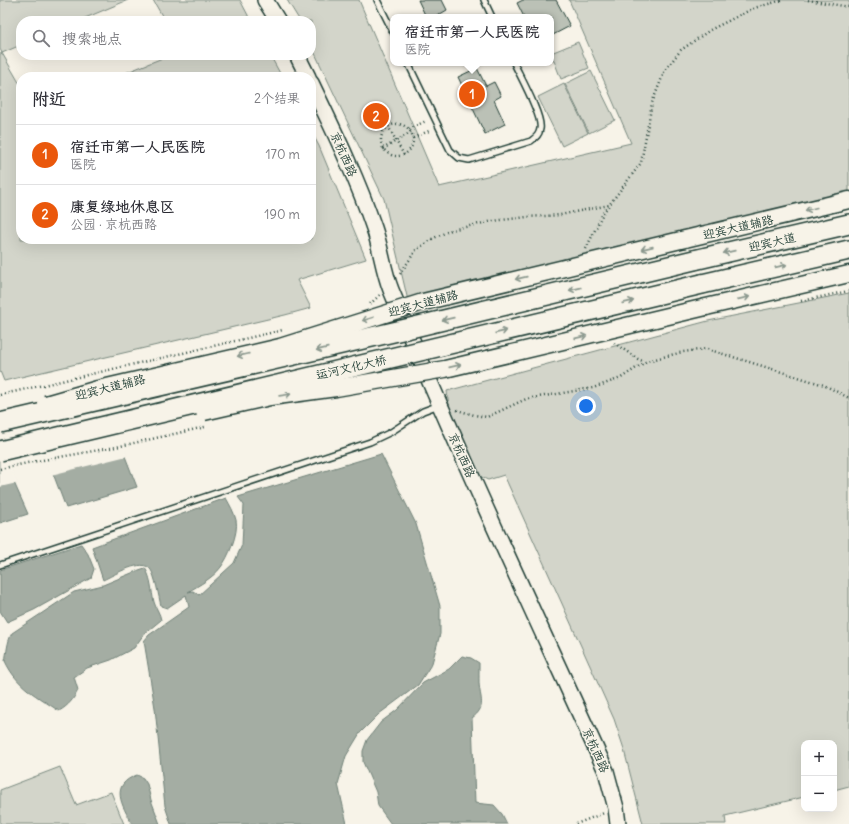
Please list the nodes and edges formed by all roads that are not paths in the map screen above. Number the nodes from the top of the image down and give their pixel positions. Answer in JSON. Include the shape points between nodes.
{"nodes":[{"id":1,"x":265,"y":0,"type":"edge"},
{"id":2,"x":377,"y":0,"type":"edge"},
{"id":3,"x":484,"y":0,"type":"edge"},
{"id":4,"x":491,"y":14,"type":"edge"},
{"id":5,"x":275,"y":16,"type":"edge"},
{"id":6,"x":390,"y":26,"type":"edge"},
{"id":7,"x":300,"y":60,"type":"edge"},
{"id":8,"x":409,"y":66,"type":"edge"},
{"id":9,"x":515,"y":66,"type":"edge"},
{"id":10,"x":306,"y":72,"type":"edge"},
{"id":11,"x":316,"y":93,"type":"edge"},
{"id":12,"x":849,"y":200,"type":"edge"},
{"id":13,"x":849,"y":224,"type":"edge"},
{"id":14,"x":849,"y":250,"type":"edge"},
{"id":15,"x":694,"y":260,"type":"joint"},
{"id":16,"x":849,"y":274,"type":"edge"},
{"id":17,"x":440,"y":405,"type":"junction"},
{"id":18,"x":0,"y":418,"type":"edge"},
{"id":19,"x":0,"y":423,"type":"edge"},
{"id":20,"x":0,"y":451,"type":"edge"},
{"id":21,"x":0,"y":565,"type":"edge"},
{"id":22,"x":618,"y":824,"type":"edge"}],
"edges":[{"from":1,"to":5,"type":"main road"},
{"from":2,"to":6,"type":"lane"},
{"from":3,"to":4,"type":"lane"},
{"from":7,"to":10,"type":"main road"},
{"from":8,"to":9,"type":"lane","via":[[450,150],[459,158],[469,160],[531,141],[538,135],[541,128],[538,115]]},
{"from":11,"to":17,"type":"main road","name":"京杭西路","via":[[361,191],[375,230],[389,287]]},
{"from":12,"to":18,"type":"main road","name":"迎宾大道辅路","one_way":true,"bridge":true,"via":[[423,302],[280,347],[98,389]]},
{"from":13,"to":15,"type":"highway","name":"迎宾大道","one_way":true},
{"from":20,"to":14,"type":"highway","name":"运河文化大桥","one_way":true,"bridge":true},
{"from":15,"to":19,"type":"highway","name":"运河文化大桥","one_way":true,"bridge":true},
{"from":20,"to":16,"type":"main road","one_way":true,"bridge":true,"via":[[49,445],[270,397],[445,369]]},
{"from":17,"to":21,"type":"lane","via":[[423,411],[370,442]]},
{"from":17,"to":22,"type":"main road","name":"京杭西路","via":[[606,771]]}]}
